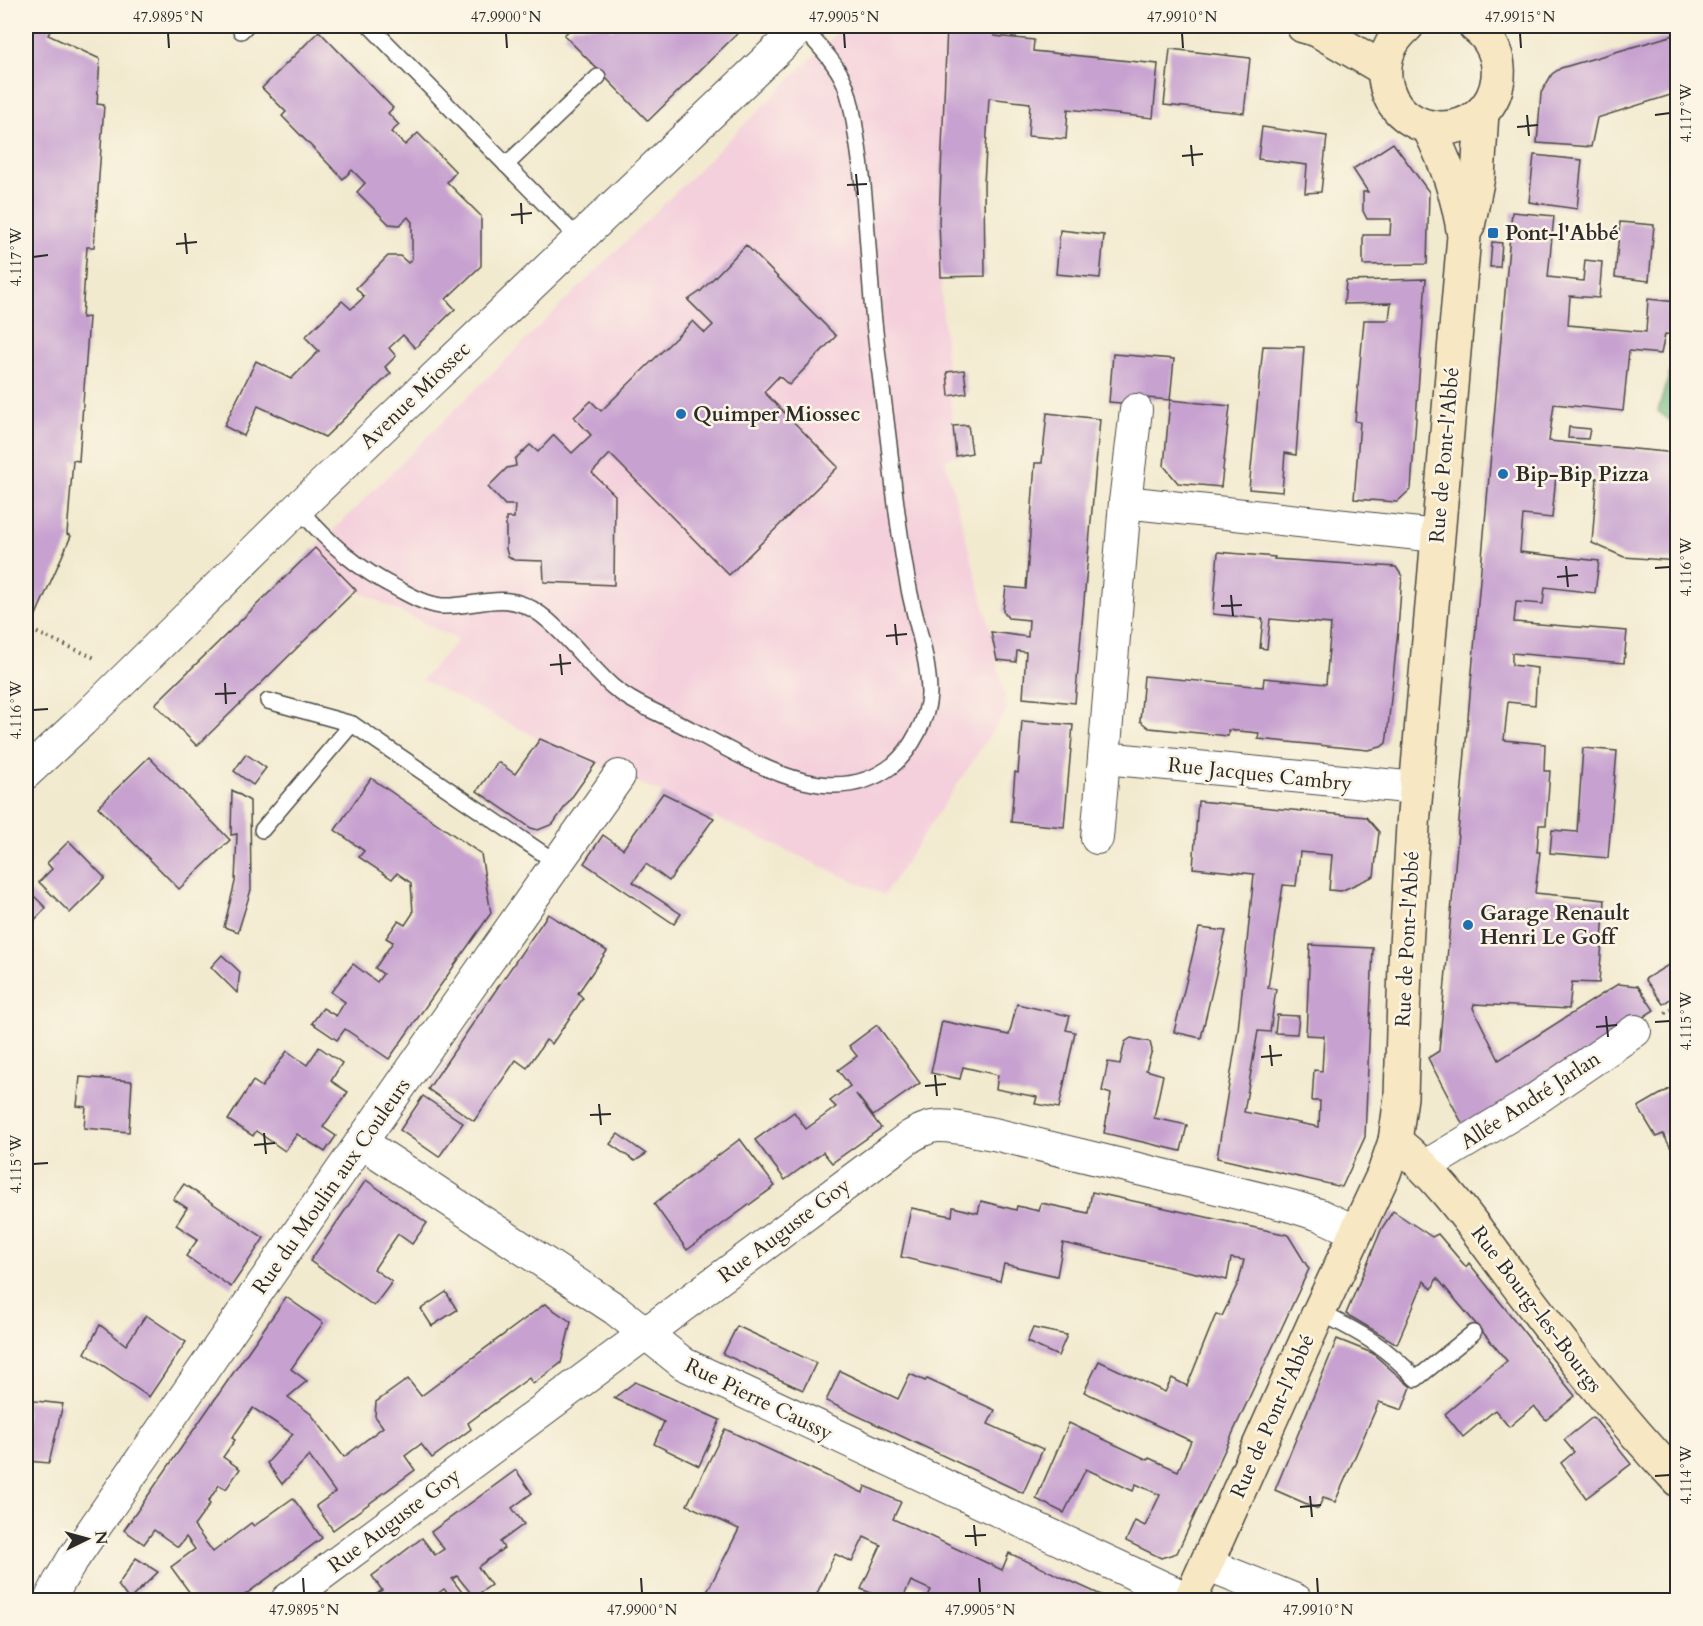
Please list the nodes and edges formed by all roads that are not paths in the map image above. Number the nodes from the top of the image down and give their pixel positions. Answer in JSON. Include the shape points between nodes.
{"nodes":[{"id":1,"x":370,"y":26,"type":"edge"},
{"id":2,"x":801,"y":26,"type":"edge"},
{"id":3,"x":1303,"y":26,"type":"edge"},
{"id":4,"x":1407,"y":26,"type":"edge"},
{"id":5,"x":1486,"y":30,"type":"edge"},
{"id":6,"x":1384,"y":69,"type":"junction"},
{"id":7,"x":598,"y":77,"type":"dead end"},
{"id":8,"x":1482,"y":112,"type":"junction"},
{"id":9,"x":1429,"y":128,"type":"junction"},
{"id":10,"x":506,"y":165,"type":"junction"},
{"id":11,"x":1464,"y":236,"type":"junction"},
{"id":12,"x":578,"y":238,"type":"junction"},
{"id":13,"x":1136,"y":410,"type":"dead end"},
{"id":14,"x":1125,"y":502,"type":"junction"},
{"id":15,"x":298,"y":508,"type":"junction"},
{"id":16,"x":1437,"y":536,"type":"junction"},
{"id":17,"x":268,"y":701,"type":"dead end"},
{"id":18,"x":352,"y":724,"type":"junction"},
{"id":19,"x":1104,"y":758,"type":"junction"},
{"id":20,"x":27,"y":768,"type":"edge"},
{"id":21,"x":619,"y":776,"type":"dead end"},
{"id":22,"x":1417,"y":788,"type":"junction"},
{"id":23,"x":262,"y":830,"type":"dead end"},
{"id":24,"x":1097,"y":838,"type":"dead end"},
{"id":25,"x":557,"y":863,"type":"junction"},
{"id":26,"x":1635,"y":1031,"type":"dead end"},
{"id":27,"x":1395,"y":1141,"type":"junction"},
{"id":28,"x":361,"y":1142,"type":"junction"},
{"id":29,"x":1424,"y":1167,"type":"junction"},
{"id":30,"x":1356,"y":1232,"type":"junction"},
{"id":31,"x":1319,"y":1312,"type":"junction"},
{"id":32,"x":645,"y":1332,"type":"junction"},
{"id":33,"x":1473,"y":1334,"type":"dead end"},
{"id":34,"x":1677,"y":1480,"type":"edge"},
{"id":35,"x":1206,"y":1564,"type":"junction"},
{"id":36,"x":50,"y":1600,"type":"edge"},
{"id":37,"x":287,"y":1600,"type":"edge"},
{"id":38,"x":1190,"y":1600,"type":"edge"},
{"id":39,"x":1296,"y":1600,"type":"edge"}],
"edges":[{"from":1,"to":10,"type":"lane"},
{"from":2,"to":12,"type":"street","name":"Avenue Miossec"},
{"from":2,"to":15,"type":"lane","via":[[829,58],[846,86],[858,144],[871,294],[900,535],[929,696],[927,710],[900,759],[863,782],[828,786],[811,784],[760,765],[614,688],[538,613],[495,599],[456,606],[422,601],[360,567],[328,542]]},
{"from":3,"to":6,"type":"main road","via":[[1317,30]]},
{"from":4,"to":6,"type":"main road","via":[[1390,45]]},
{"from":5,"to":8,"type":"main road","via":[[1497,58],[1498,77],[1496,90]]},
{"from":6,"to":9,"type":"main road","via":[[1387,89],[1396,106],[1410,120]]},
{"from":7,"to":10,"type":"lane"},
{"from":8,"to":9,"type":"main road","via":[[1463,125]]},
{"from":8,"to":11,"type":"main road","name":"Rue de Pont-l'Abbé","via":[[1478,177]]},
{"from":9,"to":11,"type":"main road","name":"Rue de Pont-l'Abbé","via":[[1459,203]]},
{"from":10,"to":12,"type":"lane"},
{"from":11,"to":16,"type":"main road","name":"Rue de Pont-l'Abbé"},
{"from":12,"to":15,"type":"street","name":"Avenue Miossec"},
{"from":13,"to":14,"type":"street"},
{"from":14,"to":16,"type":"street"},
{"from":14,"to":19,"type":"street"},
{"from":15,"to":20,"type":"street","name":"Avenue Miossec","via":[[124,680]]},
{"from":16,"to":22,"type":"main road","name":"Rue de Pont-l'Abbé"},
{"from":17,"to":18,"type":"lane"},
{"from":18,"to":23,"type":"lane"},
{"from":18,"to":25,"type":"lane"},
{"from":19,"to":22,"type":"street","name":"Rue Jacques Cambry"},
{"from":19,"to":24,"type":"street"},
{"from":21,"to":25,"type":"street","name":"Rue du Moulin aux Couleurs"},
{"from":22,"to":27,"type":"main road","name":"Rue de Pont-l'Abbé","via":[[1401,1097]]},
{"from":25,"to":28,"type":"street","name":"Rue du Moulin aux Couleurs"},
{"from":26,"to":29,"type":"street","name":"Allée André Jarlan","via":[[1524,1107]]},
{"from":27,"to":29,"type":"main road","name":"Rue Bourg-les-Bourgs"},
{"from":27,"to":30,"type":"main road","name":"Rue de Pont-l'Abbé"},
{"from":28,"to":32,"type":"street","name":"Rue Pierre Caussy"},
{"from":28,"to":36,"type":"street","name":"Rue du Moulin aux Couleurs","via":[[68,1567]]},
{"from":29,"to":34,"type":"main road","name":"Rue Bourg-les-Bourgs","via":[[1610,1405]]},
{"from":30,"to":31,"type":"main road","name":"Rue de Pont-l'Abbé"},
{"from":30,"to":32,"type":"street","name":"Rue Auguste Goy","via":[[1291,1206],[994,1134],[930,1127],[912,1135]]},
{"from":31,"to":33,"type":"lane","via":[[1383,1347],[1416,1379]]},
{"from":31,"to":35,"type":"main road","name":"Rue de Pont-l'Abbé"},
{"from":32,"to":37,"type":"street","name":"Rue Auguste Goy"},
{"from":32,"to":38,"type":"street","name":"Rue Pierre Caussy","via":[[669,1354],[703,1374]]},
{"from":35,"to":38,"type":"main road","name":"Rue de Pont-l'Abbé"},
{"from":35,"to":39,"type":"street"}]}
